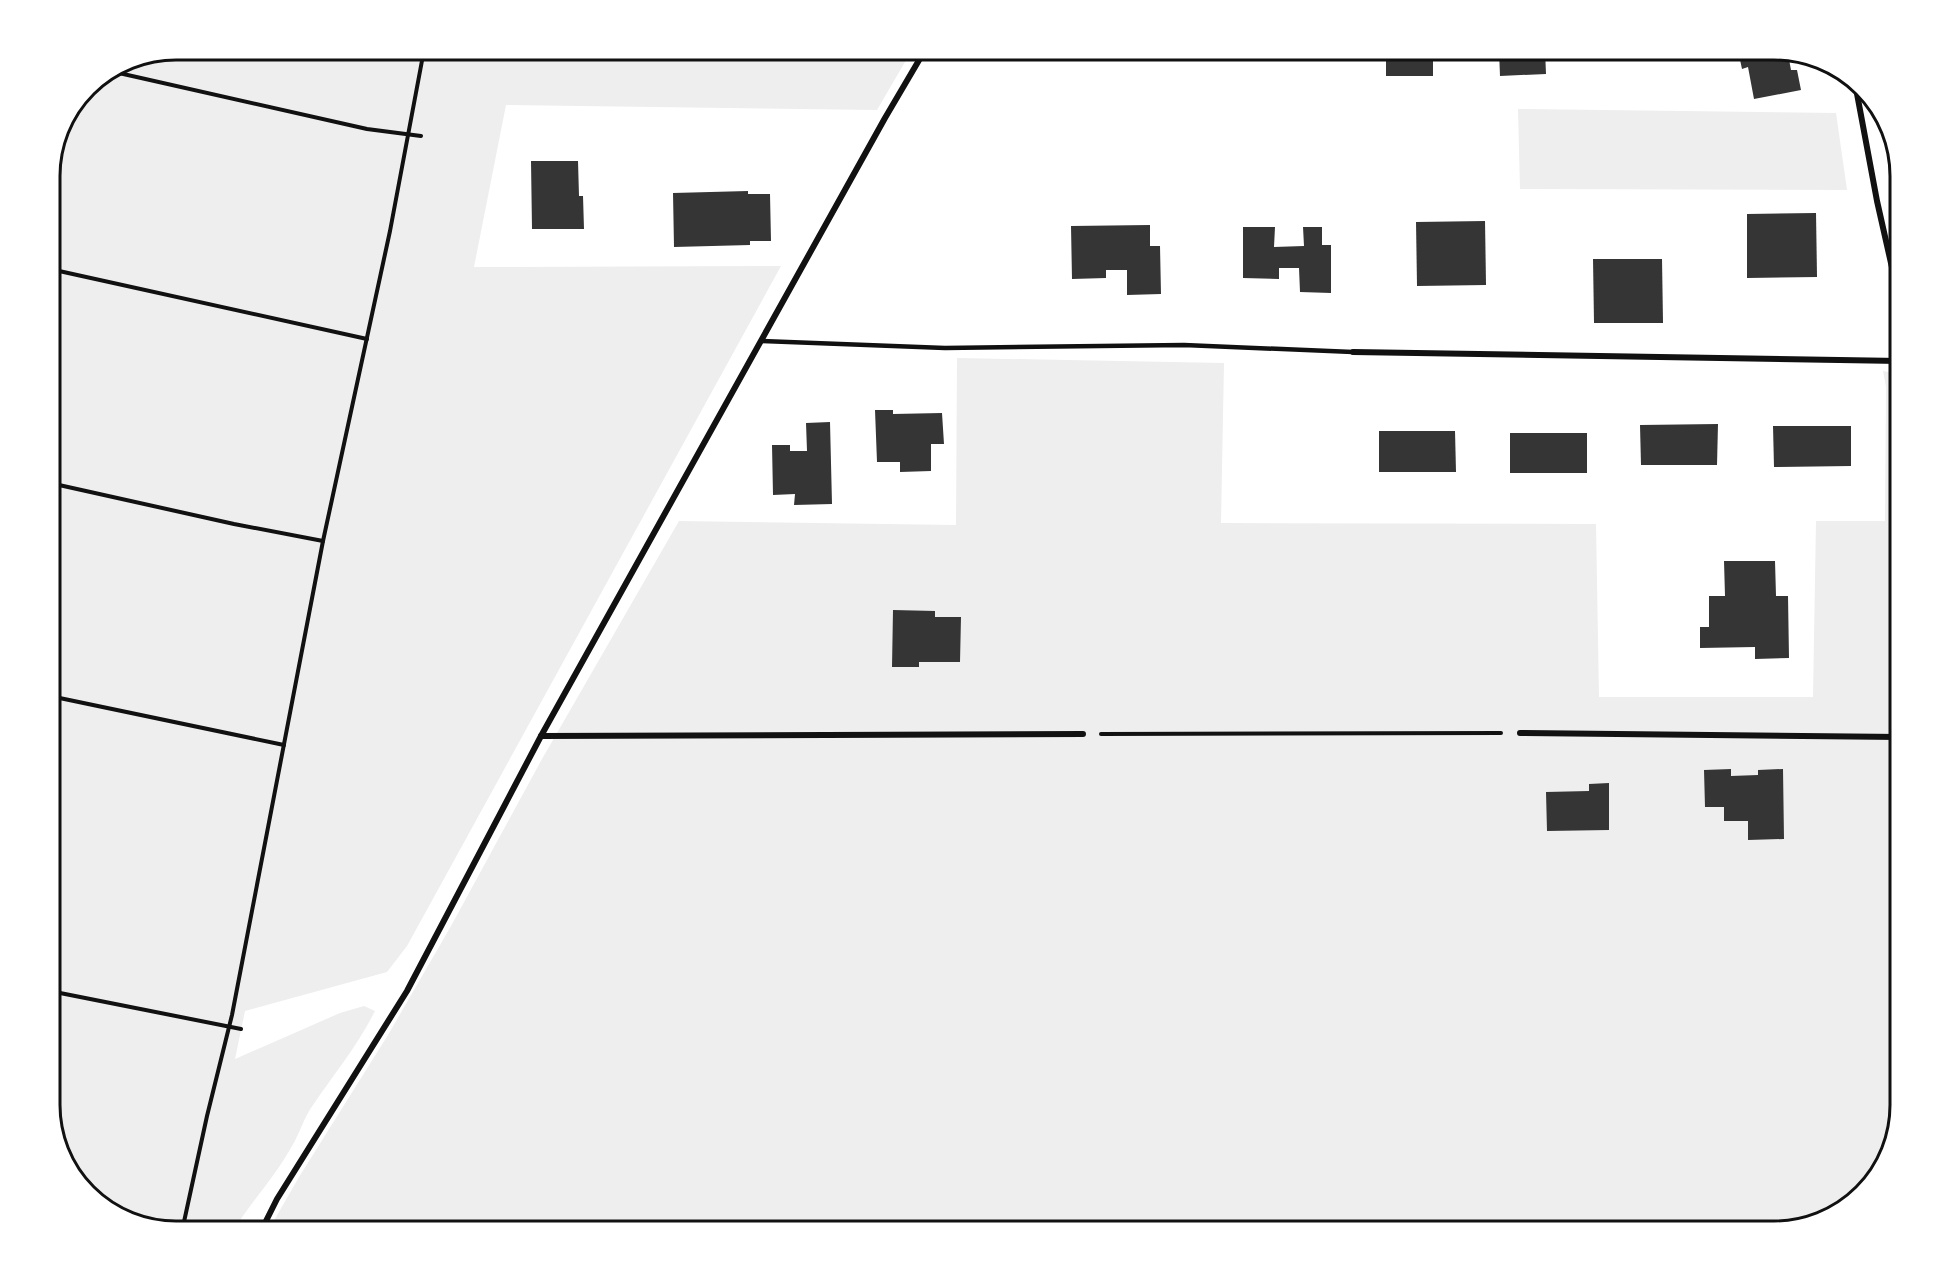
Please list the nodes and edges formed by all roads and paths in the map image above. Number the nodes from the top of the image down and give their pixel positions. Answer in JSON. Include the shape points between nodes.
{"nodes":[{"id":1,"x":422,"y":60,"type":"edge"},
{"id":2,"x":919,"y":60,"type":"edge"},
{"id":3,"x":122,"y":74,"type":"edge"},
{"id":4,"x":1857,"y":95,"type":"edge"},
{"id":5,"x":406,"y":134,"type":"junction"},
{"id":6,"x":421,"y":136,"type":"dead end"},
{"id":7,"x":1890,"y":256,"type":"edge"},
{"id":8,"x":60,"y":271,"type":"edge"},
{"id":9,"x":367,"y":339,"type":"junction"},
{"id":10,"x":761,"y":341,"type":"junction"},
{"id":11,"x":1353,"y":352,"type":"joint"},
{"id":12,"x":1890,"y":361,"type":"edge"},
{"id":13,"x":60,"y":485,"type":"edge"},
{"id":14,"x":323,"y":541,"type":"junction"},
{"id":15,"x":60,"y":698,"type":"edge"},
{"id":16,"x":1520,"y":733,"type":"joint"},
{"id":17,"x":1083,"y":734,"type":"joint"},
{"id":18,"x":541,"y":736,"type":"junction"},
{"id":19,"x":1890,"y":737,"type":"edge"},
{"id":20,"x":284,"y":745,"type":"junction"},
{"id":21,"x":60,"y":993,"type":"edge"},
{"id":22,"x":230,"y":1027,"type":"junction"},
{"id":23,"x":241,"y":1029,"type":"dead end"},
{"id":24,"x":184,"y":1221,"type":"edge"},
{"id":25,"x":266,"y":1221,"type":"edge"}],
"edges":[{"from":1,"to":5,"type":"path"},
{"from":2,"to":10,"type":"street"},
{"from":3,"to":5,"type":"path","via":[[367,129]]},
{"from":4,"to":7,"type":"street"},
{"from":5,"to":6,"type":"path"},
{"from":5,"to":9,"type":"path"},
{"from":8,"to":9,"type":"path"},
{"from":9,"to":14,"type":"path"},
{"from":10,"to":11,"type":"lane","via":[[945,348],[1184,345]]},
{"from":10,"to":18,"type":"street"},
{"from":11,"to":12,"type":"street"},
{"from":13,"to":14,"type":"path"},
{"from":14,"to":20,"type":"path"},
{"from":15,"to":20,"type":"path"},
{"from":16,"to":17,"type":"path"},
{"from":16,"to":19,"type":"street"},
{"from":17,"to":18,"type":"street"},
{"from":18,"to":25,"type":"street","via":[[407,991]]},
{"from":20,"to":22,"type":"path"},
{"from":21,"to":22,"type":"path"},
{"from":22,"to":23,"type":"path"},
{"from":22,"to":24,"type":"path"}]}
